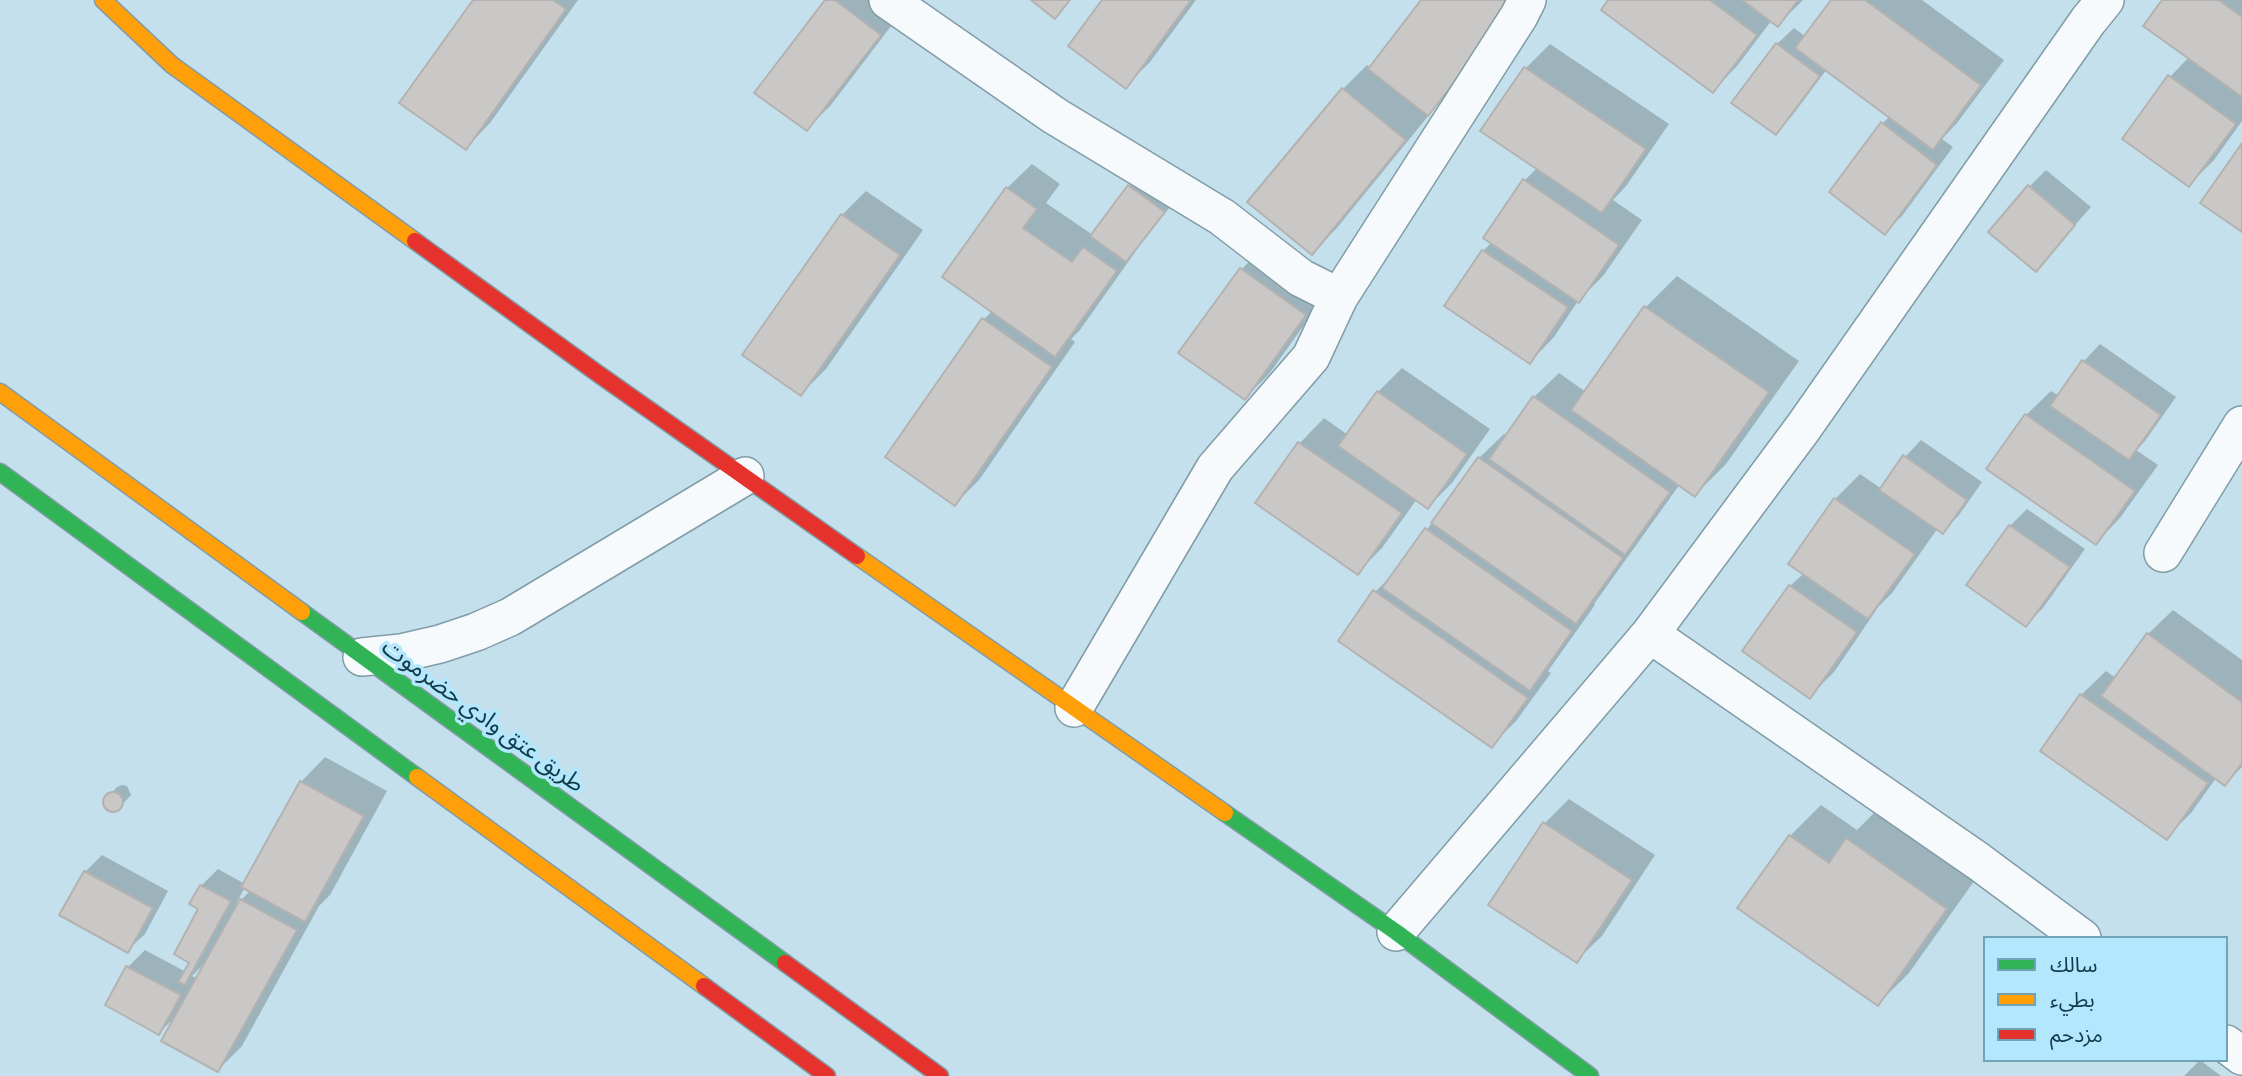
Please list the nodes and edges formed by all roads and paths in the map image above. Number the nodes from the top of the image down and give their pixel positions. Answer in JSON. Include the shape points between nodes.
{"nodes":[{"id":1,"x":103,"y":0,"type":"edge"},
{"id":2,"x":888,"y":0,"type":"edge"},
{"id":3,"x":1527,"y":0,"type":"edge"},
{"id":4,"x":2105,"y":0,"type":"edge"},
{"id":5,"x":1339,"y":297,"type":"junction"},
{"id":6,"x":0,"y":391,"type":"edge"},
{"id":7,"x":2242,"y":425,"type":"edge"},
{"id":8,"x":0,"y":472,"type":"edge"},
{"id":9,"x":745,"y":476,"type":"junction"},
{"id":10,"x":2163,"y":553,"type":"dead end"},
{"id":11,"x":1650,"y":634,"type":"junction"},
{"id":12,"x":362,"y":657,"type":"junction"},
{"id":13,"x":1074,"y":708,"type":"junction"},
{"id":14,"x":1396,"y":932,"type":"junction"},
{"id":15,"x":2079,"y":936,"type":"edge"},
{"id":16,"x":827,"y":1076,"type":"edge"},
{"id":17,"x":940,"y":1076,"type":"edge"},
{"id":18,"x":1590,"y":1076,"type":"edge"}],
"edges":[{"from":1,"to":9,"type":"main road","via":[[172,65]]},
{"from":2,"to":5,"type":"street","via":[[1055,116],[1222,217],[1301,278]]},
{"from":3,"to":5,"type":"street"},
{"from":4,"to":11,"type":"street","via":[[1803,428]]},
{"from":5,"to":13,"type":"street","via":[[1311,357],[1215,468]]},
{"from":6,"to":12,"type":"main road","name":"طريق عتق وادي حضرموت"},
{"from":7,"to":10,"type":"street"},
{"from":8,"to":16,"type":"main road"},
{"from":9,"to":12,"type":"street","via":[[510,617],[440,644]]},
{"from":9,"to":13,"type":"main road"},
{"from":11,"to":14,"type":"street"},
{"from":11,"to":15,"type":"street"},
{"from":12,"to":17,"type":"main road","name":"طريق عتق وادي حضرموت"},
{"from":13,"to":14,"type":"main road"},
{"from":14,"to":18,"type":"main road"}]}
